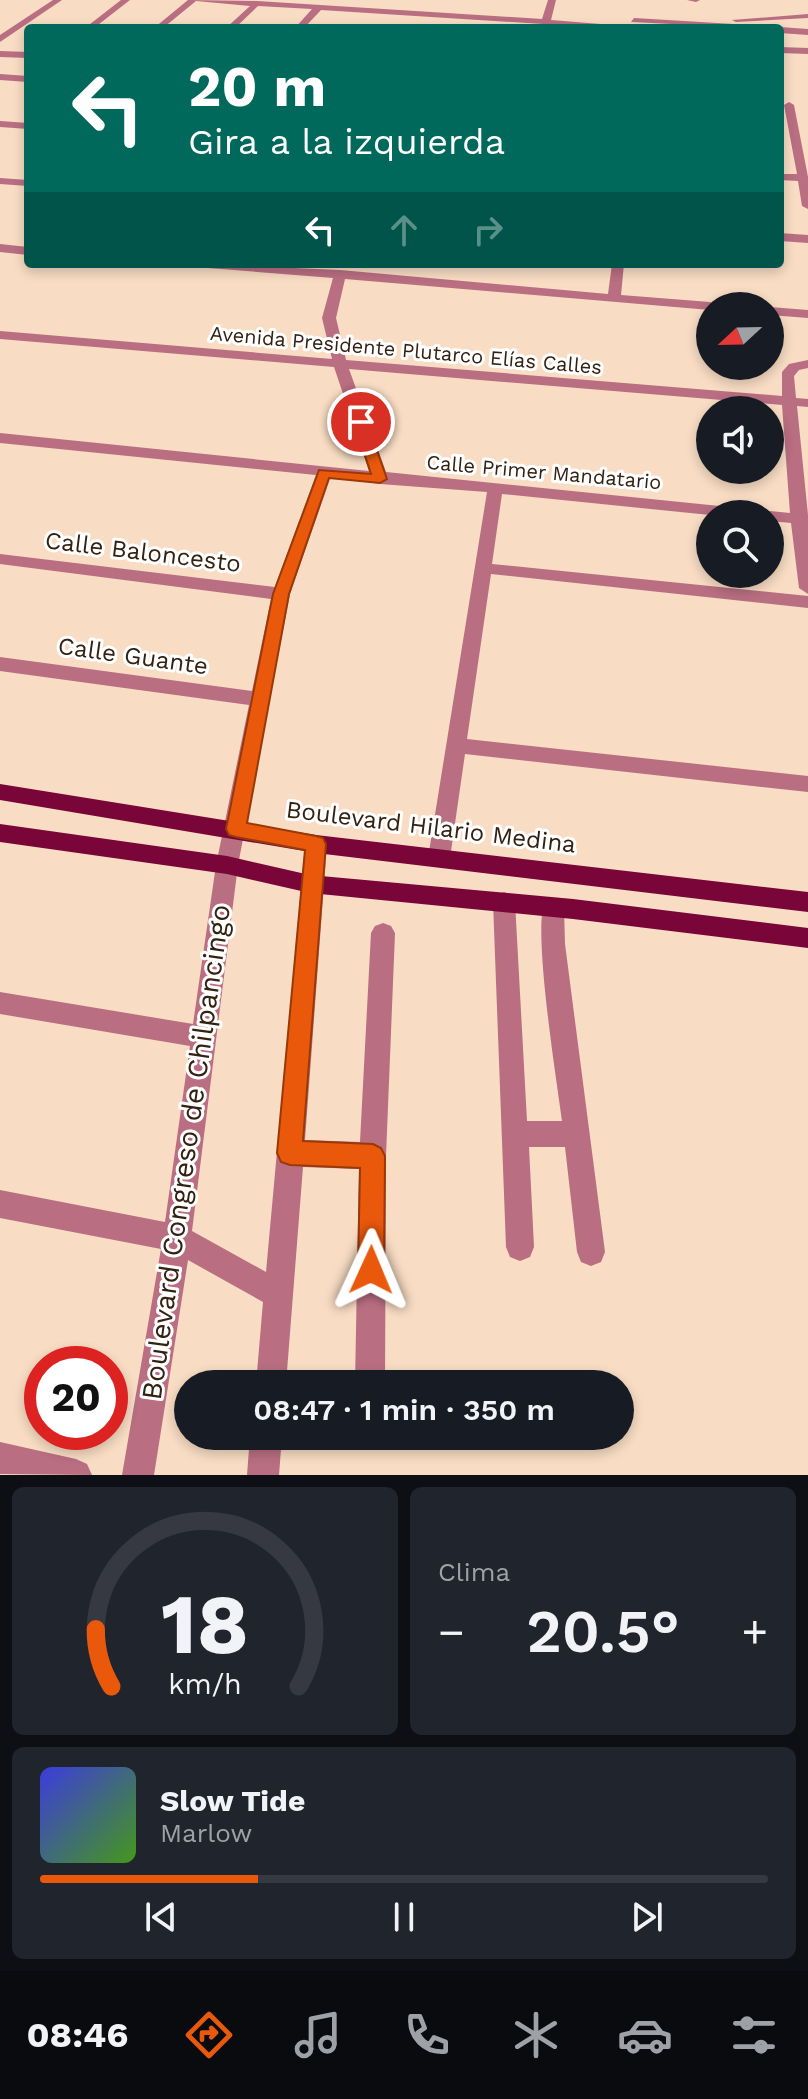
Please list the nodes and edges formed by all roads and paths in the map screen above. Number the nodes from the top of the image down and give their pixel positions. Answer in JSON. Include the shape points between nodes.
{"nodes":[{"id":1,"x":58,"y":0,"type":"edge"},
{"id":2,"x":126,"y":0,"type":"edge"},
{"id":3,"x":193,"y":0,"type":"edge"},
{"id":4,"x":200,"y":0,"type":"edge"},
{"id":5,"x":310,"y":0,"type":"edge"},
{"id":6,"x":552,"y":0,"type":"edge"},
{"id":7,"x":318,"y":2,"type":"edge"},
{"id":8,"x":257,"y":3,"type":"junction"},
{"id":9,"x":379,"y":5,"type":"edge"},
{"id":10,"x":448,"y":15,"type":"junction"},
{"id":11,"x":808,"y":16,"type":"edge"},
{"id":12,"x":546,"y":18,"type":"junction"},
{"id":13,"x":375,"y":19,"type":"dead end"},
{"id":14,"x":689,"y":23,"type":"junction"},
{"id":15,"x":94,"y":24,"type":"edge"},
{"id":16,"x":163,"y":24,"type":"edge"},
{"id":17,"x":234,"y":24,"type":"edge"},
{"id":18,"x":302,"y":24,"type":"edge"},
{"id":19,"x":442,"y":24,"type":"edge"},
{"id":20,"x":511,"y":24,"type":"edge"},
{"id":21,"x":572,"y":24,"type":"edge"},
{"id":22,"x":701,"y":24,"type":"edge"},
{"id":23,"x":784,"y":30,"type":"edge"},
{"id":24,"x":808,"y":32,"type":"edge"},
{"id":25,"x":784,"y":37,"type":"edge"},
{"id":26,"x":808,"y":38,"type":"edge"},
{"id":27,"x":0,"y":39,"type":"edge"},
{"id":28,"x":784,"y":50,"type":"edge"},
{"id":29,"x":808,"y":51,"type":"edge"},
{"id":30,"x":0,"y":54,"type":"edge"},
{"id":31,"x":24,"y":55,"type":"edge"},
{"id":32,"x":0,"y":77,"type":"edge"},
{"id":33,"x":24,"y":79,"type":"edge"},
{"id":34,"x":789,"y":105,"type":"edge"},
{"id":35,"x":0,"y":124,"type":"edge"},
{"id":36,"x":24,"y":126,"type":"edge"},
{"id":37,"x":784,"y":128,"type":"edge"},
{"id":38,"x":794,"y":130,"type":"junction"},
{"id":39,"x":808,"y":134,"type":"edge"},
{"id":40,"x":784,"y":178,"type":"edge"},
{"id":41,"x":0,"y":181,"type":"edge"},
{"id":42,"x":805,"y":181,"type":"edge"},
{"id":43,"x":24,"y":183,"type":"edge"},
{"id":44,"x":808,"y":206,"type":"edge"},
{"id":45,"x":784,"y":237,"type":"edge"},
{"id":46,"x":808,"y":239,"type":"edge"},
{"id":47,"x":0,"y":248,"type":"edge"},
{"id":48,"x":24,"y":249,"type":"edge"},
{"id":49,"x":317,"y":268,"type":"edge"},
{"id":50,"x":618,"y":268,"type":"edge"},
{"id":51,"x":340,"y":274,"type":"junction"},
{"id":52,"x":614,"y":299,"type":"junction"},
{"id":53,"x":696,"y":305,"type":"edge"},
{"id":54,"x":784,"y":312,"type":"edge"},
{"id":55,"x":808,"y":314,"type":"edge"},
{"id":56,"x":0,"y":335,"type":"edge"},
{"id":57,"x":808,"y":364,"type":"edge"},
{"id":58,"x":341,"y":366,"type":"junction"},
{"id":59,"x":789,"y":402,"type":"junction"},
{"id":60,"x":808,"y":403,"type":"edge"},
{"id":61,"x":0,"y":438,"type":"edge"},
{"id":62,"x":324,"y":473,"type":"junction"},
{"id":63,"x":380,"y":479,"type":"junction"},
{"id":64,"x":495,"y":489,"type":"junction"},
{"id":65,"x":696,"y":509,"type":"edge"},
{"id":66,"x":803,"y":519,"type":"edge"},
{"id":67,"x":0,"y":559,"type":"edge"},
{"id":68,"x":482,"y":568,"type":"junction"},
{"id":69,"x":808,"y":588,"type":"edge"},
{"id":70,"x":281,"y":594,"type":"junction"},
{"id":71,"x":808,"y":602,"type":"edge"},
{"id":72,"x":0,"y":664,"type":"edge"},
{"id":73,"x":258,"y":699,"type":"junction"},
{"id":74,"x":456,"y":745,"type":"junction"},
{"id":75,"x":808,"y":784,"type":"edge"},
{"id":76,"x":0,"y":792,"type":"edge"},
{"id":77,"x":236,"y":829,"type":"junction"},
{"id":78,"x":0,"y":833,"type":"edge"},
{"id":79,"x":316,"y":844,"type":"junction"},
{"id":80,"x":439,"y":858,"type":"junction"},
{"id":81,"x":227,"y":865,"type":"junction"},
{"id":82,"x":310,"y":884,"type":"junction"},
{"id":83,"x":504,"y":902,"type":"junction"},
{"id":84,"x":808,"y":902,"type":"edge"},
{"id":85,"x":553,"y":908,"type":"junction"},
{"id":86,"x":383,"y":933,"type":"dead end"},
{"id":87,"x":808,"y":938,"type":"edge"},
{"id":88,"x":0,"y":1003,"type":"edge"},
{"id":89,"x":205,"y":1037,"type":"junction"},
{"id":90,"x":514,"y":1134,"type":"junction"},
{"id":91,"x":576,"y":1134,"type":"junction"},
{"id":92,"x":290,"y":1153,"type":"junction"},
{"id":93,"x":373,"y":1156,"type":"junction"},
{"id":94,"x":0,"y":1204,"type":"edge"},
{"id":95,"x":177,"y":1238,"type":"junction"},
{"id":96,"x":520,"y":1247,"type":"dead end"},
{"id":97,"x":591,"y":1252,"type":"dead end"},
{"id":98,"x":279,"y":1295,"type":"junction"},
{"id":99,"x":272,"y":1370,"type":"edge"},
{"id":100,"x":370,"y":1370,"type":"edge"},
{"id":101,"x":265,"y":1450,"type":"edge"},
{"id":102,"x":0,"y":1458,"type":"edge"},
{"id":103,"x":76,"y":1475,"type":"edge"},
{"id":104,"x":138,"y":1475,"type":"edge"},
{"id":105,"x":263,"y":1475,"type":"edge"}],
"edges":[{"from":1,"to":27,"type":"street"},
{"from":2,"to":15,"type":"street"},
{"from":3,"to":16,"type":"street"},
{"from":4,"to":8,"type":"street"},
{"from":5,"to":7,"type":"street"},
{"from":6,"to":12,"type":"street"},
{"from":7,"to":8,"type":"street"},
{"from":7,"to":9,"type":"street"},
{"from":7,"to":18,"type":"street"},
{"from":8,"to":17,"type":"street"},
{"from":9,"to":10,"type":"street"},
{"from":9,"to":12,"type":"street"},
{"from":9,"to":13,"type":"street"},
{"from":10,"to":19,"type":"street"},
{"from":10,"to":20,"type":"street"},
{"from":11,"to":14,"type":"street"},
{"from":12,"to":14,"type":"street"},
{"from":12,"to":20,"type":"street"},
{"from":12,"to":21,"type":"street"},
{"from":14,"to":22,"type":"street"},
{"from":23,"to":24,"type":"street"},
{"from":25,"to":26,"type":"street"},
{"from":28,"to":29,"type":"street"},
{"from":30,"to":31,"type":"street"},
{"from":32,"to":33,"type":"street"},
{"from":34,"to":38,"type":"street"},
{"from":35,"to":36,"type":"street"},
{"from":37,"to":38,"type":"street"},
{"from":38,"to":39,"type":"street"},
{"from":38,"to":42,"type":"street"},
{"from":40,"to":42,"type":"street"},
{"from":41,"to":43,"type":"street"},
{"from":42,"to":44,"type":"street"},
{"from":45,"to":46,"type":"street"},
{"from":47,"to":48,"type":"street"},
{"from":49,"to":51,"type":"street"},
{"from":50,"to":52,"type":"street"},
{"from":51,"to":52,"type":"street"},
{"from":51,"to":58,"type":"street","via":[[329,318]]},
{"from":52,"to":53,"type":"street"},
{"from":54,"to":55,"type":"street"},
{"from":56,"to":58,"type":"street","name":"Avenida Presidente Plutarco Elías Calles"},
{"from":57,"to":59,"type":"street","via":[[787,375]]},
{"from":58,"to":59,"type":"street","name":"Avenida Presidente Plutarco Elías Calles"},
{"from":58,"to":63,"type":"street"},
{"from":59,"to":60,"type":"street","name":"Avenida Presidente Plutarco Elías Calles"},
{"from":59,"to":66,"type":"street"},
{"from":61,"to":62,"type":"street","name":"Calle Primer Mandatario"},
{"from":62,"to":63,"type":"street","name":"Calle Primer Mandatario"},
{"from":62,"to":70,"type":"street","name":"Boulevard Congreso de Chilpancingo"},
{"from":63,"to":64,"type":"street","name":"Calle Primer Mandatario"},
{"from":64,"to":65,"type":"street","name":"Calle Primer Mandatario"},
{"from":64,"to":68,"type":"street"},
{"from":66,"to":69,"type":"street"},
{"from":67,"to":70,"type":"street","name":"Calle Baloncesto"},
{"from":68,"to":71,"type":"street"},
{"from":68,"to":74,"type":"street"},
{"from":70,"to":73,"type":"street","name":"Boulevard Congreso de Chilpancingo"},
{"from":72,"to":73,"type":"street","name":"Calle Guante"},
{"from":73,"to":77,"type":"street","name":"Boulevard Congreso de Chilpancingo"},
{"from":74,"to":75,"type":"street"},
{"from":74,"to":80,"type":"street"},
{"from":76,"to":77,"type":"main road","name":"Boulevard Hilario Medina"},
{"from":77,"to":79,"type":"main road","name":"Boulevard Hilario Medina"},
{"from":77,"to":81,"type":"street","name":"Boulevard Congreso de Chilpancingo"},
{"from":78,"to":81,"type":"main road"},
{"from":79,"to":80,"type":"main road","name":"Boulevard Hilario Medina"},
{"from":79,"to":82,"type":"street"},
{"from":80,"to":84,"type":"main road","name":"Boulevard Hilario Medina"},
{"from":81,"to":82,"type":"main road"},
{"from":81,"to":89,"type":"street","name":"Boulevard Congreso de Chilpancingo"},
{"from":82,"to":83,"type":"main road"},
{"from":82,"to":92,"type":"street"},
{"from":83,"to":85,"type":"main road"},
{"from":83,"to":90,"type":"street"},
{"from":85,"to":87,"type":"main road"},
{"from":85,"to":91,"type":"street"},
{"from":86,"to":93,"type":"street"},
{"from":88,"to":89,"type":"street"},
{"from":89,"to":95,"type":"street","name":"Boulevard Congreso de Chilpancingo"},
{"from":90,"to":91,"type":"street"},
{"from":90,"to":96,"type":"street"},
{"from":91,"to":97,"type":"street"},
{"from":92,"to":93,"type":"street"},
{"from":92,"to":98,"type":"street"},
{"from":93,"to":100,"type":"street"},
{"from":94,"to":95,"type":"street"},
{"from":95,"to":98,"type":"street"},
{"from":95,"to":104,"type":"street","name":"Boulevard Congreso de Chilpancingo"},
{"from":98,"to":99,"type":"street"},
{"from":101,"to":105,"type":"street"},
{"from":102,"to":103,"type":"street"}]}
